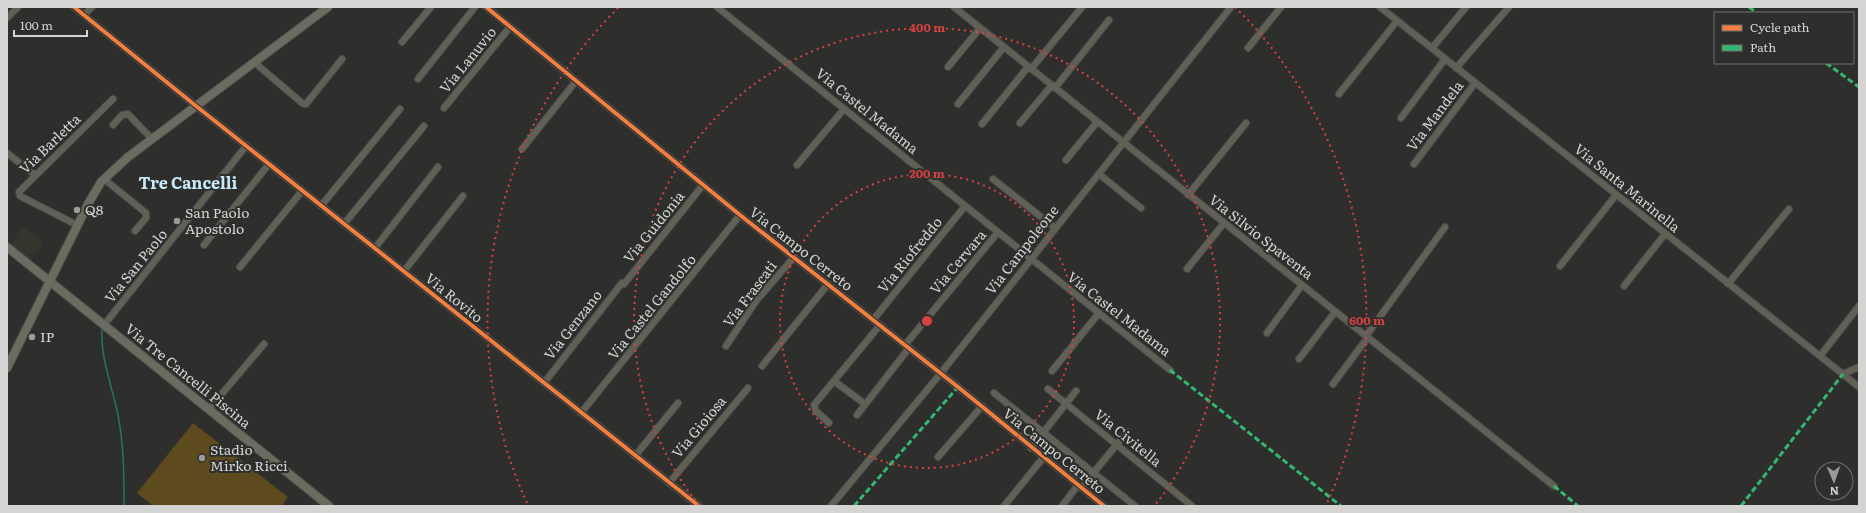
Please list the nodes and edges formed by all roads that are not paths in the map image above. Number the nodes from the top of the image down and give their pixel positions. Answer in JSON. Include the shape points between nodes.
{"nodes":[{"id":1,"x":18,"y":7,"type":"edge"},
{"id":2,"x":74,"y":7,"type":"edge"},
{"id":3,"x":92,"y":7,"type":"edge"},
{"id":4,"x":328,"y":7,"type":"edge"},
{"id":5,"x":431,"y":7,"type":"edge"},
{"id":6,"x":475,"y":7,"type":"edge"},
{"id":7,"x":486,"y":7,"type":"edge"},
{"id":8,"x":718,"y":7,"type":"edge"},
{"id":9,"x":954,"y":7,"type":"edge"},
{"id":10,"x":1082,"y":7,"type":"edge"},
{"id":11,"x":1231,"y":7,"type":"edge"},
{"id":12,"x":1281,"y":7,"type":"edge"},
{"id":13,"x":1380,"y":7,"type":"edge"},
{"id":14,"x":1466,"y":7,"type":"edge"},
{"id":15,"x":1509,"y":7,"type":"edge"},
{"id":16,"x":84,"y":15,"type":"junction"},
{"id":17,"x":7,"y":18,"type":"edge"},
{"id":18,"x":1109,"y":20,"type":"dead end"},
{"id":19,"x":1397,"y":20,"type":"junction"},
{"id":20,"x":510,"y":27,"type":"junction"},
{"id":21,"x":980,"y":28,"type":"junction"},
{"id":22,"x":402,"y":42,"type":"dead end"},
{"id":23,"x":1004,"y":47,"type":"junction"},
{"id":24,"x":1248,"y":48,"type":"dead end"},
{"id":25,"x":1432,"y":48,"type":"junction"},
{"id":26,"x":342,"y":59,"type":"dead end"},
{"id":27,"x":1445,"y":59,"type":"junction"},
{"id":28,"x":254,"y":62,"type":"junction"},
{"id":29,"x":948,"y":67,"type":"dead end"},
{"id":30,"x":1030,"y":68,"type":"junction"},
{"id":31,"x":1456,"y":68,"type":"junction"},
{"id":32,"x":418,"y":79,"type":"dead end"},
{"id":33,"x":576,"y":81,"type":"junction"},
{"id":34,"x":1475,"y":83,"type":"junction"},
{"id":35,"x":1053,"y":87,"type":"junction"},
{"id":36,"x":1339,"y":94,"type":"dead end"},
{"id":37,"x":113,"y":99,"type":"dead end"},
{"id":38,"x":958,"y":104,"type":"dead end"},
{"id":39,"x":196,"y":106,"type":"junction"},
{"id":40,"x":444,"y":108,"type":"dead end"},
{"id":41,"x":844,"y":108,"type":"junction"},
{"id":42,"x":400,"y":109,"type":"dead end"},
{"id":43,"x":1401,"y":118,"type":"dead end"},
{"id":44,"x":1097,"y":122,"type":"junction"},
{"id":45,"x":1020,"y":123,"type":"dead end"},
{"id":46,"x":1246,"y":123,"type":"dead end"},
{"id":47,"x":982,"y":124,"type":"dead end"},
{"id":48,"x":113,"y":125,"type":"dead end"},
{"id":49,"x":424,"y":126,"type":"dead end"},
{"id":50,"x":152,"y":139,"type":"junction"},
{"id":51,"x":1123,"y":144,"type":"junction"},
{"id":52,"x":246,"y":146,"type":"junction"},
{"id":53,"x":522,"y":149,"type":"dead end"},
{"id":54,"x":7,"y":153,"type":"edge"},
{"id":55,"x":1066,"y":160,"type":"dead end"},
{"id":56,"x":269,"y":164,"type":"junction"},
{"id":57,"x":1414,"y":164,"type":"dead end"},
{"id":58,"x":798,"y":165,"type":"dead end"},
{"id":59,"x":438,"y":167,"type":"dead end"},
{"id":60,"x":1099,"y":174,"type":"junction"},
{"id":61,"x":35,"y":175,"type":"junction"},
{"id":62,"x":104,"y":179,"type":"junction"},
{"id":63,"x":993,"y":179,"type":"dead end"},
{"id":64,"x":703,"y":185,"type":"junction"},
{"id":65,"x":302,"y":191,"type":"junction"},
{"id":66,"x":1188,"y":195,"type":"junction"},
{"id":67,"x":462,"y":196,"type":"dead end"},
{"id":68,"x":1616,"y":196,"type":"junction"},
{"id":69,"x":321,"y":206,"type":"junction"},
{"id":70,"x":965,"y":206,"type":"junction"},
{"id":71,"x":1141,"y":208,"type":"dead end"},
{"id":72,"x":1788,"y":209,"type":"dead end"},
{"id":73,"x":740,"y":216,"type":"junction"},
{"id":74,"x":1224,"y":223,"type":"junction"},
{"id":75,"x":344,"y":224,"type":"junction"},
{"id":76,"x":78,"y":225,"type":"junction"},
{"id":77,"x":1445,"y":227,"type":"dead end"},
{"id":78,"x":1054,"y":228,"type":"junction"},
{"id":79,"x":135,"y":231,"type":"dead end"},
{"id":80,"x":998,"y":232,"type":"junction"},
{"id":81,"x":1665,"y":234,"type":"junction"},
{"id":82,"x":204,"y":245,"type":"dead end"},
{"id":83,"x":7,"y":247,"type":"edge"},
{"id":84,"x":374,"y":248,"type":"junction"},
{"id":85,"x":794,"y":257,"type":"junction"},
{"id":86,"x":1030,"y":258,"type":"junction"},
{"id":87,"x":1560,"y":266,"type":"dead end"},
{"id":88,"x":240,"y":267,"type":"dead end"},
{"id":89,"x":1187,"y":269,"type":"dead end"},
{"id":90,"x":404,"y":271,"type":"junction"},
{"id":91,"x":49,"y":281,"type":"junction"},
{"id":92,"x":623,"y":283,"type":"joint"},
{"id":93,"x":828,"y":284,"type":"junction"},
{"id":94,"x":1728,"y":284,"type":"junction"},
{"id":95,"x":1302,"y":285,"type":"junction"},
{"id":96,"x":1624,"y":286,"type":"dead end"},
{"id":97,"x":1859,"y":306,"type":"edge"},
{"id":98,"x":1335,"y":312,"type":"junction"},
{"id":99,"x":1099,"y":313,"type":"junction"},
{"id":100,"x":873,"y":320,"type":"junction"},
{"id":101,"x":104,"y":325,"type":"junction"},
{"id":102,"x":880,"y":325,"type":"junction"},
{"id":103,"x":1267,"y":332,"type":"dead end"},
{"id":104,"x":1367,"y":336,"type":"junction"},
{"id":105,"x":264,"y":344,"type":"dead end"},
{"id":106,"x":726,"y":346,"type":"dead end"},
{"id":107,"x":907,"y":346,"type":"junction"},
{"id":108,"x":1820,"y":356,"type":"junction"},
{"id":109,"x":1299,"y":359,"type":"dead end"},
{"id":110,"x":762,"y":366,"type":"dead end"},
{"id":111,"x":1859,"y":367,"type":"edge"},
{"id":112,"x":7,"y":368,"type":"edge"},
{"id":113,"x":1170,"y":370,"type":"dead end"},
{"id":114,"x":1052,"y":371,"type":"dead end"},
{"id":115,"x":941,"y":373,"type":"junction"},
{"id":116,"x":1843,"y":374,"type":"junction"},
{"id":117,"x":834,"y":381,"type":"junction"},
{"id":118,"x":544,"y":383,"type":"junction"},
{"id":119,"x":1333,"y":384,"type":"dead end"},
{"id":120,"x":1859,"y":387,"type":"edge"},
{"id":121,"x":748,"y":388,"type":"dead end"},
{"id":122,"x":1048,"y":389,"type":"dead end"},
{"id":123,"x":1076,"y":391,"type":"dead end"},
{"id":124,"x":994,"y":393,"type":"dead end"},
{"id":125,"x":678,"y":403,"type":"dead end"},
{"id":126,"x":865,"y":404,"type":"junction"},
{"id":127,"x":1066,"y":404,"type":"junction"},
{"id":128,"x":982,"y":406,"type":"junction"},
{"id":129,"x":209,"y":409,"type":"junction"},
{"id":130,"x":582,"y":413,"type":"junction"},
{"id":131,"x":857,"y":415,"type":"dead end"},
{"id":132,"x":829,"y":423,"type":"dead end"},
{"id":133,"x":1127,"y":432,"type":"dead end"},
{"id":134,"x":1043,"y":433,"type":"junction"},
{"id":135,"x":1117,"y":445,"type":"junction"},
{"id":136,"x":1032,"y":448,"type":"junction"},
{"id":137,"x":635,"y":456,"type":"junction"},
{"id":138,"x":938,"y":457,"type":"dead end"},
{"id":139,"x":1043,"y":458,"type":"junction"},
{"id":140,"x":1094,"y":473,"type":"junction"},
{"id":141,"x":669,"y":483,"type":"junction"},
{"id":142,"x":1554,"y":486,"type":"dead end"},
{"id":143,"x":1080,"y":487,"type":"junction"},
{"id":144,"x":329,"y":506,"type":"edge"},
{"id":145,"x":699,"y":506,"type":"edge"},
{"id":146,"x":831,"y":506,"type":"edge"},
{"id":147,"x":1004,"y":506,"type":"edge"},
{"id":148,"x":1062,"y":506,"type":"edge"},
{"id":149,"x":1104,"y":506,"type":"edge"},
{"id":150,"x":1135,"y":506,"type":"edge"},
{"id":151,"x":1192,"y":506,"type":"edge"}],
"edges":[{"from":1,"to":17,"type":"street"},
{"from":2,"to":16,"type":"street","name":"Via Rovito"},
{"from":3,"to":16,"type":"street"},
{"from":4,"to":28,"type":"main road"},
{"from":5,"to":22,"type":"street"},
{"from":6,"to":32,"type":"street"},
{"from":7,"to":20,"type":"street","name":"Via Campo Cerreto"},
{"from":8,"to":41,"type":"street","name":"Via Castel Madama"},
{"from":9,"to":21,"type":"street","name":"Via Silvio Spaventa"},
{"from":10,"to":30,"type":"street"},
{"from":11,"to":51,"type":"street","name":"Via Campoleone"},
{"from":12,"to":24,"type":"street"},
{"from":13,"to":19,"type":"street","name":"Via Santa Marinella"},
{"from":14,"to":25,"type":"street"},
{"from":15,"to":31,"type":"street"},
{"from":16,"to":39,"type":"street","name":"Via Rovito"},
{"from":18,"to":35,"type":"street"},
{"from":19,"to":25,"type":"street","name":"Via Santa Marinella"},
{"from":19,"to":36,"type":"street"},
{"from":20,"to":33,"type":"street","name":"Via Campo Cerreto"},
{"from":20,"to":40,"type":"street","name":"Via Lanuvio"},
{"from":21,"to":23,"type":"street","name":"Via Silvio Spaventa"},
{"from":21,"to":29,"type":"street"},
{"from":23,"to":30,"type":"street","name":"Via Silvio Spaventa"},
{"from":23,"to":38,"type":"street"},
{"from":25,"to":27,"type":"street","name":"Via Santa Marinella"},
{"from":26,"to":28,"type":"street","via":[[306,104]]},
{"from":27,"to":31,"type":"street","name":"Via Santa Marinella"},
{"from":27,"to":43,"type":"street"},
{"from":28,"to":39,"type":"main road"},
{"from":30,"to":35,"type":"street","name":"Via Silvio Spaventa"},
{"from":30,"to":47,"type":"street"},
{"from":31,"to":34,"type":"street","name":"Via Santa Marinella"},
{"from":33,"to":53,"type":"street"},
{"from":33,"to":64,"type":"street","name":"Via Campo Cerreto"},
{"from":34,"to":57,"type":"street","name":"Via Mandela"},
{"from":34,"to":68,"type":"street","name":"Via Santa Marinella"},
{"from":35,"to":44,"type":"street","name":"Via Silvio Spaventa"},
{"from":35,"to":45,"type":"street"},
{"from":37,"to":61,"type":"street","name":"Via Barletta"},
{"from":39,"to":50,"type":"main road"},
{"from":39,"to":52,"type":"street","name":"Via Rovito"},
{"from":41,"to":58,"type":"street"},
{"from":41,"to":70,"type":"street","name":"Via Castel Madama"},
{"from":42,"to":69,"type":"street"},
{"from":44,"to":51,"type":"street","name":"Via Silvio Spaventa"},
{"from":44,"to":55,"type":"street"},
{"from":46,"to":66,"type":"street"},
{"from":48,"to":50,"type":"street","via":[[122,115],[128,114]]},
{"from":49,"to":75,"type":"street"},
{"from":50,"to":62,"type":"main road"},
{"from":51,"to":60,"type":"street","name":"Via Campoleone"},
{"from":51,"to":66,"type":"street","name":"Via Silvio Spaventa"},
{"from":52,"to":56,"type":"street","name":"Via Rovito"},
{"from":52,"to":101,"type":"street","name":"Via San Paolo"},
{"from":54,"to":61,"type":"street"},
{"from":56,"to":65,"type":"street","name":"Via Rovito"},
{"from":56,"to":82,"type":"street"},
{"from":59,"to":84,"type":"street"},
{"from":60,"to":71,"type":"street"},
{"from":60,"to":78,"type":"street","name":"Via Campoleone"},
{"from":61,"to":76,"type":"street","name":"Via Barletta","via":[[20,190],[20,195]]},
{"from":62,"to":76,"type":"main road"},
{"from":62,"to":79,"type":"street","via":[[146,213],[146,218]]},
{"from":63,"to":78,"type":"street"},
{"from":64,"to":73,"type":"street","name":"Via Campo Cerreto"},
{"from":64,"to":92,"type":"street","name":"Via Guidonia"},
{"from":65,"to":69,"type":"street","name":"Via Rovito"},
{"from":65,"to":88,"type":"street"},
{"from":66,"to":74,"type":"street","name":"Via Silvio Spaventa"},
{"from":67,"to":90,"type":"street"},
{"from":68,"to":81,"type":"street","name":"Via Santa Marinella"},
{"from":68,"to":87,"type":"street"},
{"from":69,"to":75,"type":"street","name":"Via Rovito"},
{"from":70,"to":80,"type":"street","name":"Via Castel Madama"},
{"from":70,"to":100,"type":"street","name":"Via Riofreddo"},
{"from":72,"to":94,"type":"street"},
{"from":73,"to":85,"type":"street","name":"Via Campo Cerreto"},
{"from":73,"to":130,"type":"street","name":"Via Castel Gandolfo"},
{"from":74,"to":89,"type":"street"},
{"from":74,"to":95,"type":"street","name":"Via Silvio Spaventa"},
{"from":75,"to":84,"type":"street","name":"Via Rovito"},
{"from":76,"to":91,"type":"main road"},
{"from":77,"to":104,"type":"street"},
{"from":78,"to":86,"type":"street","name":"Via Campoleone"},
{"from":80,"to":86,"type":"street","name":"Via Castel Madama"},
{"from":80,"to":107,"type":"street","name":"Via Cervara"},
{"from":81,"to":94,"type":"street","name":"Via Santa Marinella"},
{"from":81,"to":96,"type":"street"},
{"from":83,"to":91,"type":"main road","name":"Via Tre Cancelli Piscina"},
{"from":84,"to":90,"type":"street","name":"Via Rovito"},
{"from":85,"to":93,"type":"street","name":"Via Campo Cerreto"},
{"from":85,"to":106,"type":"street","name":"Via Frascati","via":[[756,302]]},
{"from":86,"to":99,"type":"street","name":"Via Castel Madama"},
{"from":86,"to":115,"type":"street","name":"Via Campoleone"},
{"from":90,"to":118,"type":"street","name":"Via Rovito"},
{"from":91,"to":101,"type":"main road","name":"Via Tre Cancelli Piscina"},
{"from":91,"to":112,"type":"main road"},
{"from":92,"to":118,"type":"street","name":"Via Genzano"},
{"from":93,"to":100,"type":"street","name":"Via Campo Cerreto"},
{"from":93,"to":110,"type":"street"},
{"from":94,"to":108,"type":"street","name":"Via Santa Marinella"},
{"from":95,"to":98,"type":"street","name":"Via Silvio Spaventa"},
{"from":95,"to":103,"type":"street"},
{"from":97,"to":108,"type":"street"},
{"from":98,"to":104,"type":"street","name":"Via Silvio Spaventa"},
{"from":98,"to":109,"type":"street"},
{"from":99,"to":113,"type":"street","name":"Via Castel Madama"},
{"from":99,"to":114,"type":"street"},
{"from":100,"to":102,"type":"street","name":"Via Campo Cerreto"},
{"from":101,"to":129,"type":"main road","name":"Via Tre Cancelli Piscina"},
{"from":102,"to":107,"type":"street","name":"Via Campo Cerreto"},
{"from":102,"to":117,"type":"street"},
{"from":104,"to":119,"type":"street"},
{"from":104,"to":142,"type":"street","name":"Via Silvio Spaventa"},
{"from":105,"to":129,"type":"street"},
{"from":107,"to":115,"type":"street","name":"Via Campo Cerreto"},
{"from":107,"to":126,"type":"street","name":"Via Cervara"},
{"from":108,"to":116,"type":"street","name":"Via Santa Marinella"},
{"from":111,"to":116,"type":"street"},
{"from":115,"to":128,"type":"street","name":"Via Campo Cerreto"},
{"from":115,"to":146,"type":"street","name":"Via Campoleone"},
{"from":116,"to":120,"type":"street","name":"Via Santa Marinella"},
{"from":117,"to":126,"type":"street"},
{"from":117,"to":132,"type":"street","via":[[814,406],[816,412]]},
{"from":118,"to":130,"type":"street","name":"Via Rovito"},
{"from":121,"to":141,"type":"street","name":"Via Gioiosa"},
{"from":122,"to":127,"type":"street","name":"Via Civitella"},
{"from":123,"to":127,"type":"street"},
{"from":124,"to":134,"type":"street"},
{"from":125,"to":137,"type":"street"},
{"from":126,"to":131,"type":"street","name":"Via Cervara"},
{"from":127,"to":134,"type":"street"},
{"from":127,"to":135,"type":"street","name":"Via Civitella"},
{"from":128,"to":136,"type":"street","name":"Via Campo Cerreto"},
{"from":128,"to":138,"type":"street"},
{"from":129,"to":144,"type":"main road","name":"Via Tre Cancelli Piscina"},
{"from":130,"to":137,"type":"street","name":"Via Rovito"},
{"from":133,"to":135,"type":"street"},
{"from":134,"to":136,"type":"street"},
{"from":134,"to":140,"type":"street"},
{"from":135,"to":140,"type":"street"},
{"from":135,"to":151,"type":"street","name":"Via Civitella"},
{"from":136,"to":139,"type":"street","name":"Via Campo Cerreto"},
{"from":137,"to":141,"type":"street","name":"Via Rovito"},
{"from":139,"to":143,"type":"street","name":"Via Campo Cerreto"},
{"from":139,"to":147,"type":"street"},
{"from":140,"to":143,"type":"street"},
{"from":140,"to":150,"type":"street"},
{"from":141,"to":145,"type":"street","name":"Via Rovito"},
{"from":143,"to":148,"type":"street"},
{"from":143,"to":149,"type":"street","name":"Via Campo Cerreto"}]}
